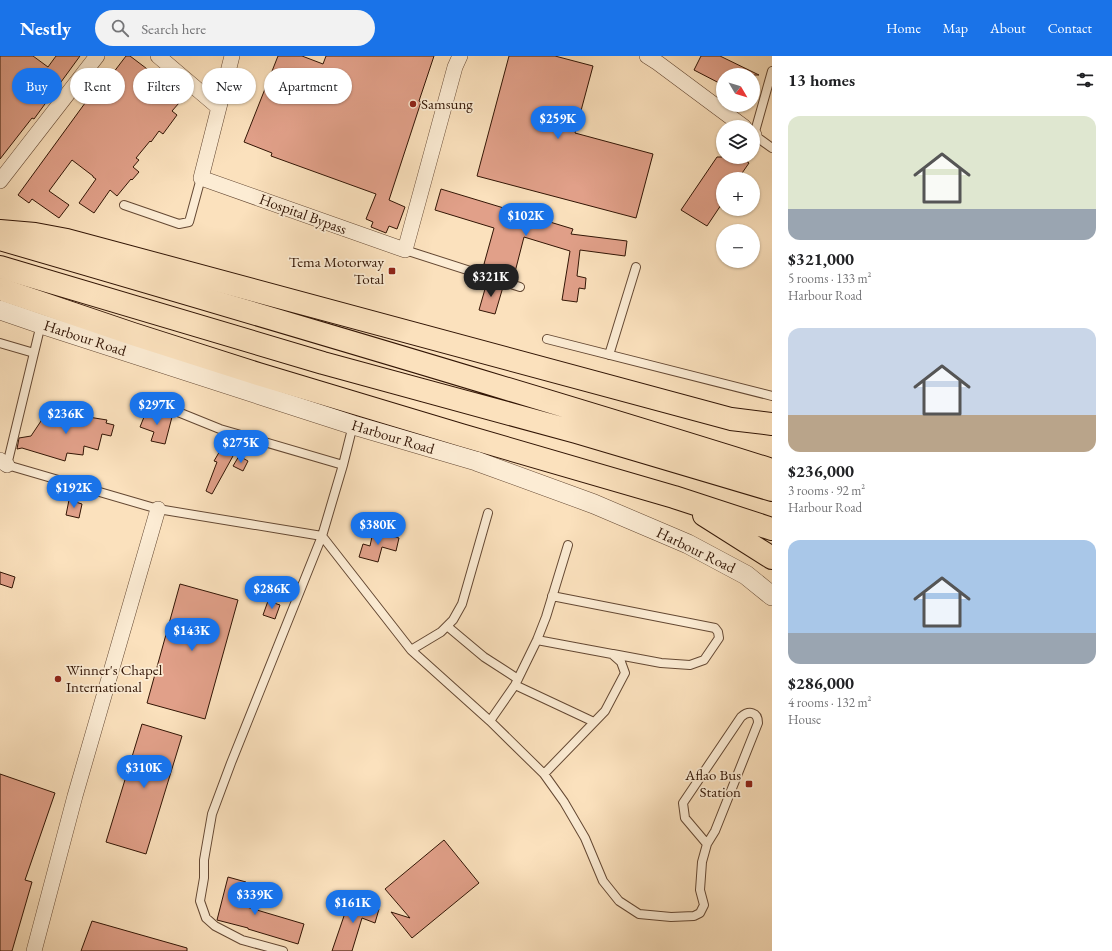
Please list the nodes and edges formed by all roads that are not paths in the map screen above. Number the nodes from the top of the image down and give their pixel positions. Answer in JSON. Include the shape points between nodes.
{"nodes":[{"id":1,"x":97,"y":56,"type":"edge"},
{"id":2,"x":158,"y":56,"type":"edge"},
{"id":3,"x":232,"y":56,"type":"edge"},
{"id":4,"x":460,"y":56,"type":"edge"},
{"id":5,"x":647,"y":56,"type":"edge"},
{"id":6,"x":772,"y":71,"type":"edge"},
{"id":7,"x":218,"y":106,"type":"junction"},
{"id":8,"x":735,"y":120,"type":"edge"},
{"id":9,"x":755,"y":120,"type":"edge"},
{"id":10,"x":760,"y":139,"type":"edge"},
{"id":11,"x":772,"y":148,"type":"edge"},
{"id":12,"x":201,"y":178,"type":"junction"},
{"id":13,"x":0,"y":181,"type":"edge"},
{"id":14,"x":124,"y":205,"type":"dead end"},
{"id":15,"x":0,"y":231,"type":"edge"},
{"id":16,"x":0,"y":239,"type":"edge"},
{"id":17,"x":405,"y":250,"type":"junction"},
{"id":18,"x":0,"y":267,"type":"edge"},
{"id":19,"x":636,"y":267,"type":"dead end"},
{"id":20,"x":520,"y":287,"type":"dead end"},
{"id":21,"x":0,"y":289,"type":"edge"},
{"id":22,"x":0,"y":310,"type":"edge"},
{"id":23,"x":41,"y":324,"type":"junction"},
{"id":24,"x":547,"y":339,"type":"dead end"},
{"id":25,"x":0,"y":343,"type":"edge"},
{"id":26,"x":34,"y":353,"type":"junction"},
{"id":27,"x":609,"y":355,"type":"junction"},
{"id":28,"x":772,"y":396,"type":"edge"},
{"id":29,"x":173,"y":410,"type":"dead end"},
{"id":30,"x":731,"y":419,"type":"junction"},
{"id":31,"x":772,"y":424,"type":"edge"},
{"id":32,"x":353,"y":425,"type":"junction"},
{"id":33,"x":772,"y":435,"type":"edge"},
{"id":34,"x":3,"y":462,"type":"edge"},
{"id":35,"x":343,"y":465,"type":"junction"},
{"id":36,"x":772,"y":470,"type":"edge"},
{"id":37,"x":772,"y":490,"type":"edge"},
{"id":38,"x":674,"y":497,"type":"junction"},
{"id":39,"x":158,"y":509,"type":"junction"},
{"id":40,"x":488,"y":513,"type":"dead end"},
{"id":41,"x":772,"y":529,"type":"edge"},
{"id":42,"x":322,"y":536,"type":"junction"},
{"id":43,"x":568,"y":545,"type":"dead end"},
{"id":44,"x":772,"y":558,"type":"edge"},
{"id":45,"x":552,"y":596,"type":"junction"},
{"id":46,"x":772,"y":596,"type":"edge"},
{"id":47,"x":447,"y":626,"type":"junction"},
{"id":48,"x":537,"y":640,"type":"junction"},
{"id":49,"x":411,"y":650,"type":"junction"},
{"id":50,"x":612,"y":654,"type":"junction"},
{"id":51,"x":516,"y":682,"type":"junction"},
{"id":52,"x":490,"y":721,"type":"junction"},
{"id":53,"x":594,"y":722,"type":"junction"},
{"id":54,"x":544,"y":774,"type":"junction"},
{"id":55,"x":707,"y":844,"type":"junction"},
{"id":56,"x":34,"y":951,"type":"edge"},
{"id":57,"x":283,"y":951,"type":"edge"}],
"edges":[{"from":1,"to":13,"type":"street"},
{"from":2,"to":7,"type":"street"},
{"from":3,"to":7,"type":"street"},
{"from":4,"to":17,"type":"street"},
{"from":5,"to":8,"type":"street"},
{"from":6,"to":9,"type":"lane"},
{"from":7,"to":12,"type":"street"},
{"from":10,"to":11,"type":"lane"},
{"from":12,"to":14,"type":"lane","via":[[189,222],[179,224]]},
{"from":12,"to":17,"type":"street","name":"Hospital Bypass"},
{"from":15,"to":30,"type":"highway","via":[[67,240]]},
{"from":16,"to":36,"type":"highway","via":[[616,421]]},
{"from":17,"to":20,"type":"lane","name":"Hospital Bypass"},
{"from":18,"to":37,"type":"highway"},
{"from":19,"to":27,"type":"lane"},
{"from":21,"to":38,"type":"highway","via":[[258,374]]},
{"from":22,"to":23,"type":"street","name":"Harbour Road"},
{"from":23,"to":26,"type":"lane"},
{"from":23,"to":32,"type":"street","name":"Harbour Road"},
{"from":24,"to":27,"type":"lane"},
{"from":25,"to":26,"type":"lane"},
{"from":26,"to":34,"type":"lane"},
{"from":27,"to":28,"type":"lane"},
{"from":29,"to":35,"type":"lane","via":[[220,429]]},
{"from":30,"to":31,"type":"highway"},
{"from":30,"to":33,"type":"highway"},
{"from":32,"to":35,"type":"lane"},
{"from":32,"to":46,"type":"street","name":"Harbour Road","via":[[476,461],[594,504],[688,544],[746,575]]},
{"from":34,"to":39,"type":"lane"},
{"from":35,"to":42,"type":"lane"},
{"from":38,"to":41,"type":"highway"},
{"from":38,"to":44,"type":"highway"},
{"from":39,"to":42,"type":"lane"},
{"from":39,"to":56,"type":"street","via":[[75,796]]},
{"from":40,"to":47,"type":"lane","via":[[462,604]]},
{"from":42,"to":49,"type":"lane"},
{"from":42,"to":57,"type":"lane","via":[[212,814],[200,901],[206,918],[215,926],[242,940]]},
{"from":43,"to":45,"type":"lane"},
{"from":45,"to":48,"type":"lane"},
{"from":45,"to":50,"type":"lane","via":[[715,628],[718,632],[719,638],[704,660],[690,665],[661,663]]},
{"from":47,"to":49,"type":"lane"},
{"from":47,"to":51,"type":"lane"},
{"from":48,"to":50,"type":"lane"},
{"from":48,"to":51,"type":"lane"},
{"from":49,"to":52,"type":"lane"},
{"from":50,"to":53,"type":"lane","via":[[621,662],[625,673],[604,711]]},
{"from":51,"to":52,"type":"lane"},
{"from":51,"to":53,"type":"lane"},
{"from":52,"to":54,"type":"lane"},
{"from":53,"to":54,"type":"lane"},
{"from":54,"to":55,"type":"lane","via":[[585,838],[603,881],[619,901],[639,914],[671,917],[694,916],[700,913],[704,905],[700,890],[702,862]]},
{"from":55,"to":55,"type":"lane","via":[[715,831],[758,723],[758,718],[752,713],[747,713],[741,718],[683,803],[685,818]]}]}
